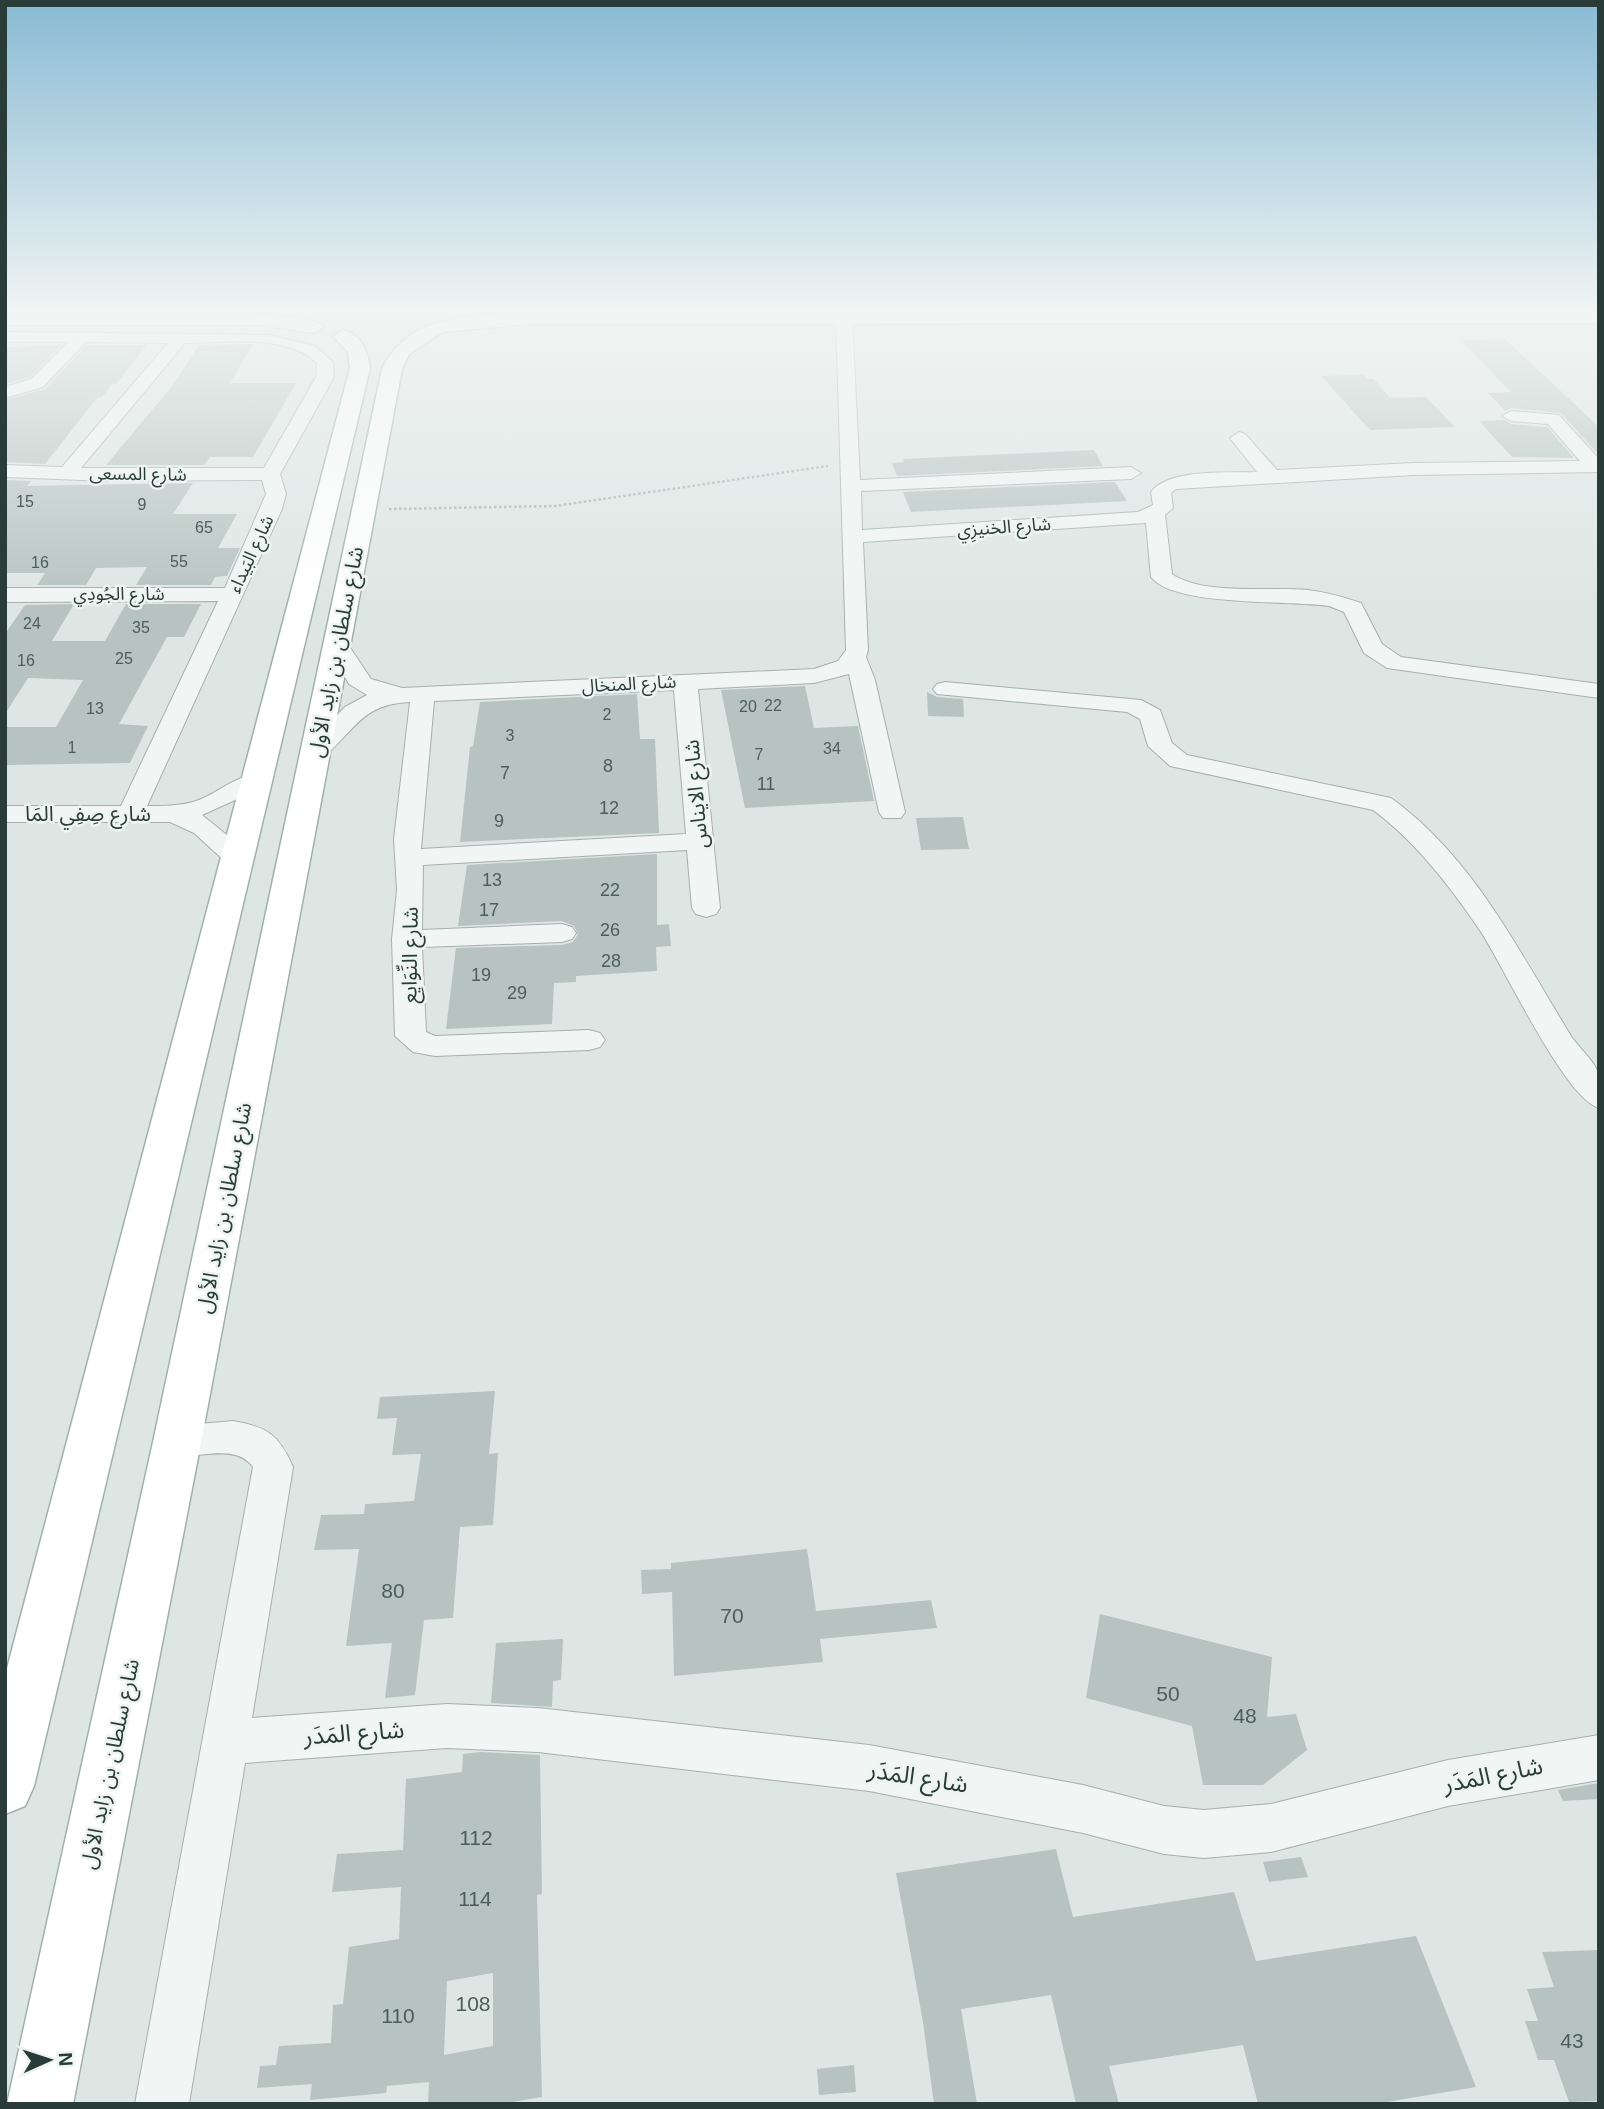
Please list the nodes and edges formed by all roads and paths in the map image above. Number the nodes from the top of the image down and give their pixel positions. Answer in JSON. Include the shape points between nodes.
{"nodes":[{"id":1,"x":120,"y":410,"type":"edge"},
{"id":2,"x":307,"y":410,"type":"edge"},
{"id":3,"x":350,"y":410,"type":"edge"},
{"id":4,"x":384,"y":410,"type":"edge"},
{"id":5,"x":848,"y":410,"type":"edge"},
{"id":6,"x":1511,"y":416,"type":"dead end"},
{"id":7,"x":1239,"y":438,"type":"dead end"},
{"id":8,"x":850,"y":463,"type":"junction"},
{"id":9,"x":1597,"y":466,"type":"edge"},
{"id":10,"x":5,"y":471,"type":"edge"},
{"id":11,"x":68,"y":472,"type":"junction"},
{"id":12,"x":270,"y":474,"type":"junction"},
{"id":13,"x":1271,"y":476,"type":"junction"},
{"id":14,"x":851,"y":486,"type":"junction"},
{"id":15,"x":1164,"y":488,"type":"junction"},
{"id":16,"x":365,"y":509,"type":"junction"},
{"id":17,"x":1155,"y":514,"type":"junction"},
{"id":18,"x":853,"y":537,"type":"junction"},
{"id":19,"x":233,"y":594,"type":"junction"},
{"id":20,"x":5,"y":595,"type":"edge"},
{"id":21,"x":337,"y":645,"type":"junction"},
{"id":22,"x":855,"y":658,"type":"junction"},
{"id":23,"x":685,"y":681,"type":"junction"},
{"id":24,"x":945,"y":689,"type":"dead end"},
{"id":25,"x":1599,"y":691,"type":"edge"},
{"id":26,"x":410,"y":694,"type":"junction"},
{"id":27,"x":316,"y":751,"type":"junction"},
{"id":28,"x":257,"y":780,"type":"junction"},
{"id":29,"x":892,"y":812,"type":"dead end"},
{"id":30,"x":5,"y":814,"type":"edge"},
{"id":31,"x":130,"y":814,"type":"junction"},
{"id":32,"x":171,"y":814,"type":"junction"},
{"id":33,"x":700,"y":841,"type":"junction"},
{"id":34,"x":237,"y":858,"type":"junction"},
{"id":35,"x":408,"y":858,"type":"junction"},
{"id":36,"x":706,"y":908,"type":"dead end"},
{"id":37,"x":562,"y":933,"type":"dead end"},
{"id":38,"x":407,"y":939,"type":"junction"},
{"id":39,"x":589,"y":1040,"type":"dead end"},
{"id":40,"x":1599,"y":1097,"type":"edge"},
{"id":41,"x":177,"y":1442,"type":"junction"},
{"id":42,"x":226,"y":1742,"type":"junction"},
{"id":43,"x":1599,"y":1757,"type":"edge"},
{"id":44,"x":5,"y":1786,"type":"edge"},
{"id":45,"x":40,"y":2104,"type":"edge"},
{"id":46,"x":162,"y":2104,"type":"edge"}],
"edges":[{"from":1,"to":11,"type":"street"},
{"from":2,"to":12,"type":"street"},
{"from":3,"to":28,"type":"main road","name":"شارع سلطان بن زايد الأول"},
{"from":4,"to":16,"type":"main road","name":"شارع سلطان بن زايد الأول"},
{"from":5,"to":8,"type":"street"},
{"from":6,"to":9,"type":"street","via":[[1553,419]]},
{"from":7,"to":13,"type":"street"},
{"from":8,"to":14,"type":"street"},
{"from":8,"to":16,"type":"path","via":[[555,506]]},
{"from":9,"to":13,"type":"street"},
{"from":10,"to":11,"type":"street","name":"شارع المسعى"},
{"from":11,"to":12,"type":"street","name":"شارع المسعى"},
{"from":12,"to":19,"type":"street","name":"شارع البَيداء","via":[[275,501]]},
{"from":13,"to":15,"type":"street","via":[[1180,482]]},
{"from":14,"to":15,"type":"street","via":[[1137,469]]},
{"from":14,"to":18,"type":"street"},
{"from":15,"to":17,"type":"street","via":[[1165,505]]},
{"from":16,"to":21,"type":"main road","name":"شارع سلطان بن زايد الأول"},
{"from":17,"to":18,"type":"street","name":"شارع الخنيزِي"},
{"from":17,"to":25,"type":"street","via":[[1162,577],[1170,585],[1338,600],[1357,613],[1377,654],[1406,666]]},
{"from":18,"to":22,"type":"street"},
{"from":19,"to":20,"type":"street","name":"شارع الجُودِي"},
{"from":19,"to":31,"type":"street","name":"شارع البَيداء"},
{"from":21,"to":26,"type":"street","name":"شارع المنخال","via":[[360,683]]},
{"from":21,"to":27,"type":"main road","name":"شارع سلطان بن زايد الأول"},
{"from":22,"to":23,"type":"street","name":"شارع المنخال","via":[[830,674]]},
{"from":22,"to":29,"type":"street"},
{"from":23,"to":26,"type":"street","name":"شارع المنخال"},
{"from":23,"to":33,"type":"street","name":"شارع الايناس"},
{"from":24,"to":40,"type":"street","via":[[1132,705],[1151,715],[1160,746],[1179,761],[1359,797],[1392,810],[1439,859],[1492,927],[1561,1045]]},
{"from":26,"to":27,"type":"street","name":"شارع المنخال","via":[[375,699],[356,708]]},
{"from":26,"to":35,"type":"street","name":"شارع النِّوَايِع"},
{"from":27,"to":41,"type":"main road","name":"شارع سلطان بن زايد الأول"},
{"from":28,"to":32,"type":"street","name":"شارع صِفِي المَا","via":[[205,807]]},
{"from":28,"to":34,"type":"main road","name":"شارع سلطان بن زايد الأول"},
{"from":30,"to":31,"type":"street","name":"شارع صِفِي المَا"},
{"from":31,"to":32,"type":"street","name":"شارع صِفِي المَا"},
{"from":32,"to":34,"type":"street","name":"شارع صِفِي المَا","via":[[202,824]]},
{"from":33,"to":35,"type":"street"},
{"from":33,"to":36,"type":"street","name":"شارع الايناس"},
{"from":34,"to":44,"type":"main road","name":"شارع سلطان بن زايد الأول"},
{"from":35,"to":38,"type":"street","name":"شارع النِّوَايِع"},
{"from":37,"to":38,"type":"street"},
{"from":38,"to":39,"type":"street","name":"شارع النِّوَايِع","via":[[409,1027],[415,1040],[435,1046]]},
{"from":41,"to":42,"type":"street","via":[[250,1440],[262,1445],[273,1467]]},
{"from":41,"to":45,"type":"main road","name":"شارع سلطان بن زايد الأول"},
{"from":42,"to":43,"type":"street","name":"شارع المَدَر","via":[[447,1727],[538,1730],[869,1768],[1056,1803],[1150,1828],[1204,1834],[1271,1828],[1448,1783]]},
{"from":42,"to":46,"type":"street"}]}
